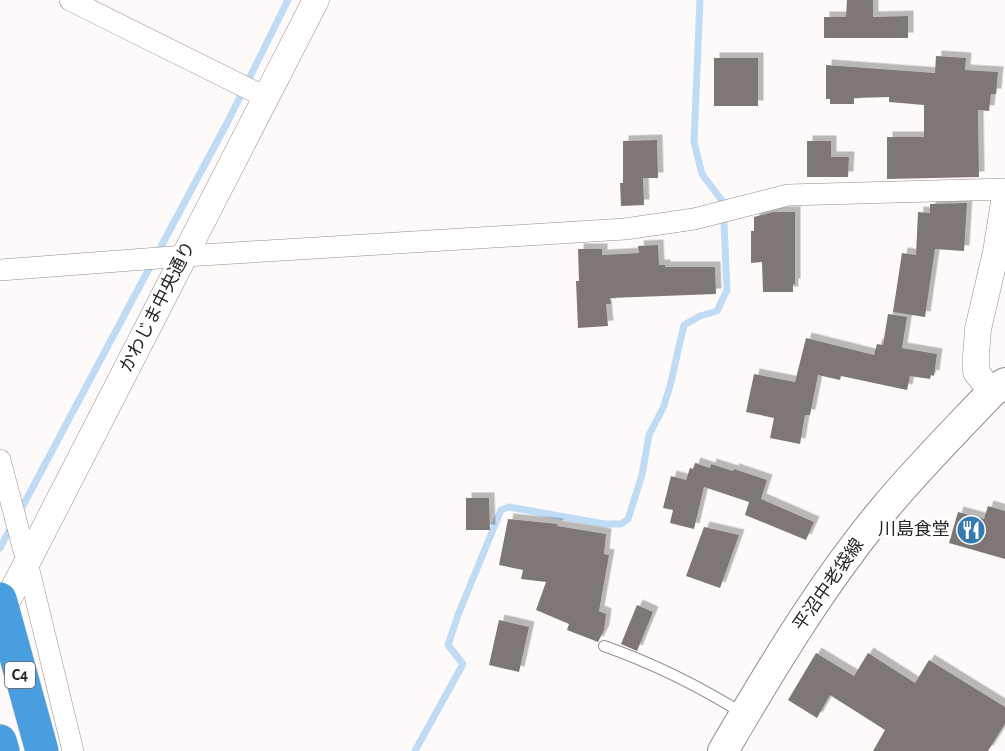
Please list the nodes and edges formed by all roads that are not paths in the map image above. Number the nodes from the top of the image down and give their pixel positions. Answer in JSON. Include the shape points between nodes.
{"nodes":[{"id":1,"x":70,"y":0,"type":"edge"},
{"id":2,"x":316,"y":0,"type":"edge"},
{"id":3,"x":267,"y":98,"type":"junction"},
{"id":4,"x":1005,"y":189,"type":"edge"},
{"id":5,"x":1005,"y":196,"type":"edge"},
{"id":6,"x":185,"y":256,"type":"junction"},
{"id":7,"x":0,"y":270,"type":"edge"},
{"id":8,"x":999,"y":387,"type":"edge"},
{"id":9,"x":0,"y":460,"type":"edge"},
{"id":10,"x":27,"y":562,"type":"junction"},
{"id":11,"x":0,"y":599,"type":"edge"},
{"id":12,"x":0,"y":615,"type":"edge"},
{"id":13,"x":604,"y":646,"type":"dead end"},
{"id":14,"x":745,"y":714,"type":"junction"},
{"id":15,"x":0,"y":741,"type":"edge"},
{"id":16,"x":3,"y":751,"type":"edge"},
{"id":17,"x":42,"y":751,"type":"edge"},
{"id":18,"x":73,"y":751,"type":"edge"},
{"id":19,"x":723,"y":751,"type":"edge"}],
"edges":[{"from":1,"to":3,"type":"street"},
{"from":2,"to":3,"type":"street","name":"かわじま中央通り"},
{"from":3,"to":6,"type":"street","name":"かわじま中央通り"},
{"from":4,"to":6,"type":"street","via":[[788,195],[694,219],[624,228]]},
{"from":5,"to":8,"type":"street","via":[[976,356],[976,372]]},
{"from":6,"to":7,"type":"street"},
{"from":6,"to":10,"type":"street","name":"かわじま中央通り"},
{"from":8,"to":14,"type":"main road","name":"平沼中老袋線","via":[[883,510],[798,628]]},
{"from":9,"to":10,"type":"street"},
{"from":10,"to":12,"type":"street","name":"かわじま中央通り"},
{"from":10,"to":18,"type":"street"},
{"from":11,"to":17,"type":"highway","number":"C4","bridge":true},
{"from":13,"to":14,"type":"lane","via":[[632,656]]},
{"from":14,"to":19,"type":"main road","name":"平沼中老袋線"},
{"from":15,"to":16,"type":"highway"}]}
